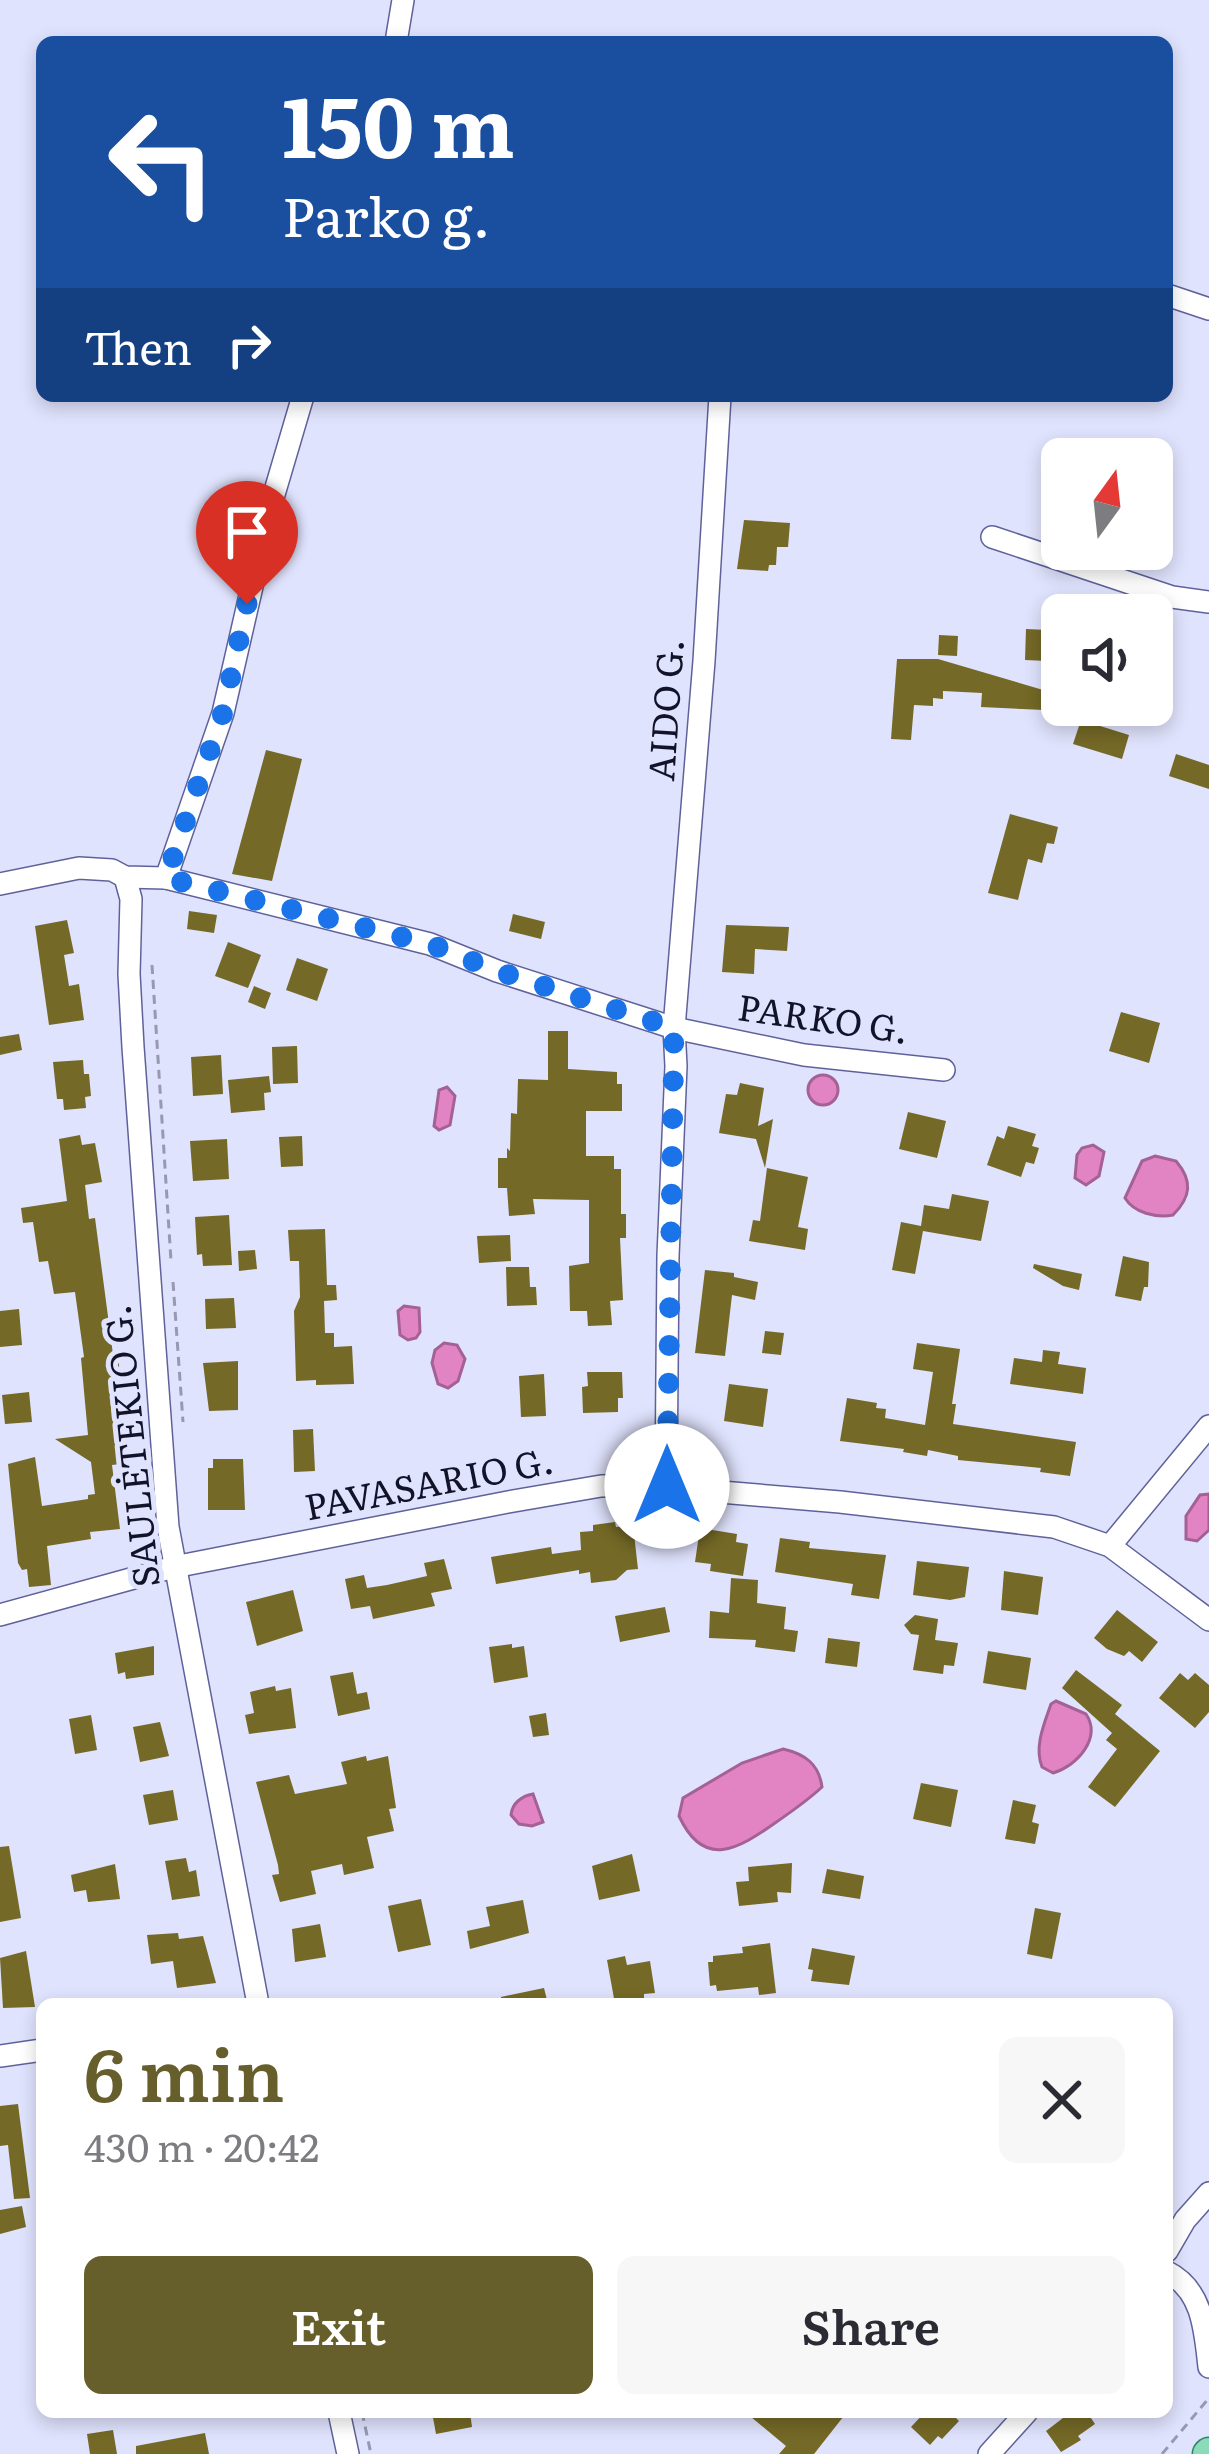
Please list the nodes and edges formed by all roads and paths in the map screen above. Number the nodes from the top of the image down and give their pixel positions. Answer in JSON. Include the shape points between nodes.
{"nodes":[{"id":1,"x":403,"y":0,"type":"edge"},
{"id":2,"x":397,"y":36,"type":"edge"},
{"id":3,"x":1173,"y":297,"type":"edge"},
{"id":4,"x":1209,"y":309,"type":"edge"},
{"id":5,"x":301,"y":402,"type":"edge"},
{"id":6,"x":720,"y":402,"type":"edge"},
{"id":7,"x":992,"y":537,"type":"dead end"},
{"id":8,"x":1209,"y":602,"type":"edge"},
{"id":9,"x":125,"y":877,"type":"junction"},
{"id":10,"x":166,"y":878,"type":"junction"},
{"id":11,"x":0,"y":884,"type":"edge"},
{"id":12,"x":151,"y":954,"type":"dead end"},
{"id":13,"x":674,"y":1028,"type":"junction"},
{"id":14,"x":944,"y":1070,"type":"dead end"},
{"id":15,"x":171,"y":1263,"type":"dead end"},
{"id":16,"x":173,"y":1284,"type":"dead end"},
{"id":17,"x":1209,"y":1426,"type":"edge"},
{"id":18,"x":184,"y":1437,"type":"dead end"},
{"id":19,"x":667,"y":1486,"type":"junction"},
{"id":20,"x":1110,"y":1546,"type":"junction"},
{"id":21,"x":174,"y":1567,"type":"junction"},
{"id":22,"x":0,"y":1615,"type":"edge"},
{"id":23,"x":1209,"y":1620,"type":"edge"},
{"id":24,"x":257,"y":1998,"type":"edge"},
{"id":25,"x":36,"y":2051,"type":"edge"},
{"id":26,"x":0,"y":2056,"type":"edge"},
{"id":27,"x":1209,"y":2193,"type":"edge"},
{"id":28,"x":1173,"y":2241,"type":"edge"},
{"id":29,"x":1173,"y":2276,"type":"edge"},
{"id":30,"x":1209,"y":2366,"type":"edge"},
{"id":31,"x":1209,"y":2398,"type":"edge"},
{"id":32,"x":340,"y":2418,"type":"edge"},
{"id":33,"x":363,"y":2418,"type":"edge"},
{"id":34,"x":1022,"y":2418,"type":"edge"},
{"id":35,"x":348,"y":2454,"type":"edge"},
{"id":36,"x":371,"y":2454,"type":"edge"},
{"id":37,"x":989,"y":2454,"type":"edge"},
{"id":38,"x":1162,"y":2454,"type":"edge"}],
"edges":[{"from":1,"to":2,"type":"street"},
{"from":3,"to":4,"type":"street"},
{"from":5,"to":10,"type":"street","via":[[223,713]]},
{"from":6,"to":13,"type":"street","name":"AIDO G."},
{"from":7,"to":8,"type":"street"},
{"from":9,"to":10,"type":"street","name":"PARKO G."},
{"from":9,"to":11,"type":"street","name":"PARKO G.","via":[[80,868]]},
{"from":9,"to":21,"type":"street","name":"SAULĖTEKIO G."},
{"from":10,"to":13,"type":"street","name":"PARKO G.","via":[[430,944]]},
{"from":12,"to":15,"type":"path"},
{"from":13,"to":14,"type":"street","name":"PARKO G."},
{"from":13,"to":19,"type":"street","name":"AIDO G."},
{"from":16,"to":18,"type":"path"},
{"from":17,"to":20,"type":"street"},
{"from":19,"to":20,"type":"street","name":"PAVASARIO G.","via":[[1032,1523]]},
{"from":19,"to":21,"type":"street","name":"PAVASARIO G.","via":[[601,1486]]},
{"from":20,"to":23,"type":"street","name":"PAVASARIO G."},
{"from":21,"to":22,"type":"street","name":"PAVASARIO G."},
{"from":21,"to":24,"type":"street","name":"SAULĖTEKIO G."},
{"from":25,"to":26,"type":"street"},
{"from":27,"to":28,"type":"street"},
{"from":29,"to":30,"type":"street","via":[[1197,2302]]},
{"from":31,"to":38,"type":"path"},
{"from":32,"to":35,"type":"street"},
{"from":33,"to":36,"type":"path"},
{"from":34,"to":37,"type":"street"}]}
